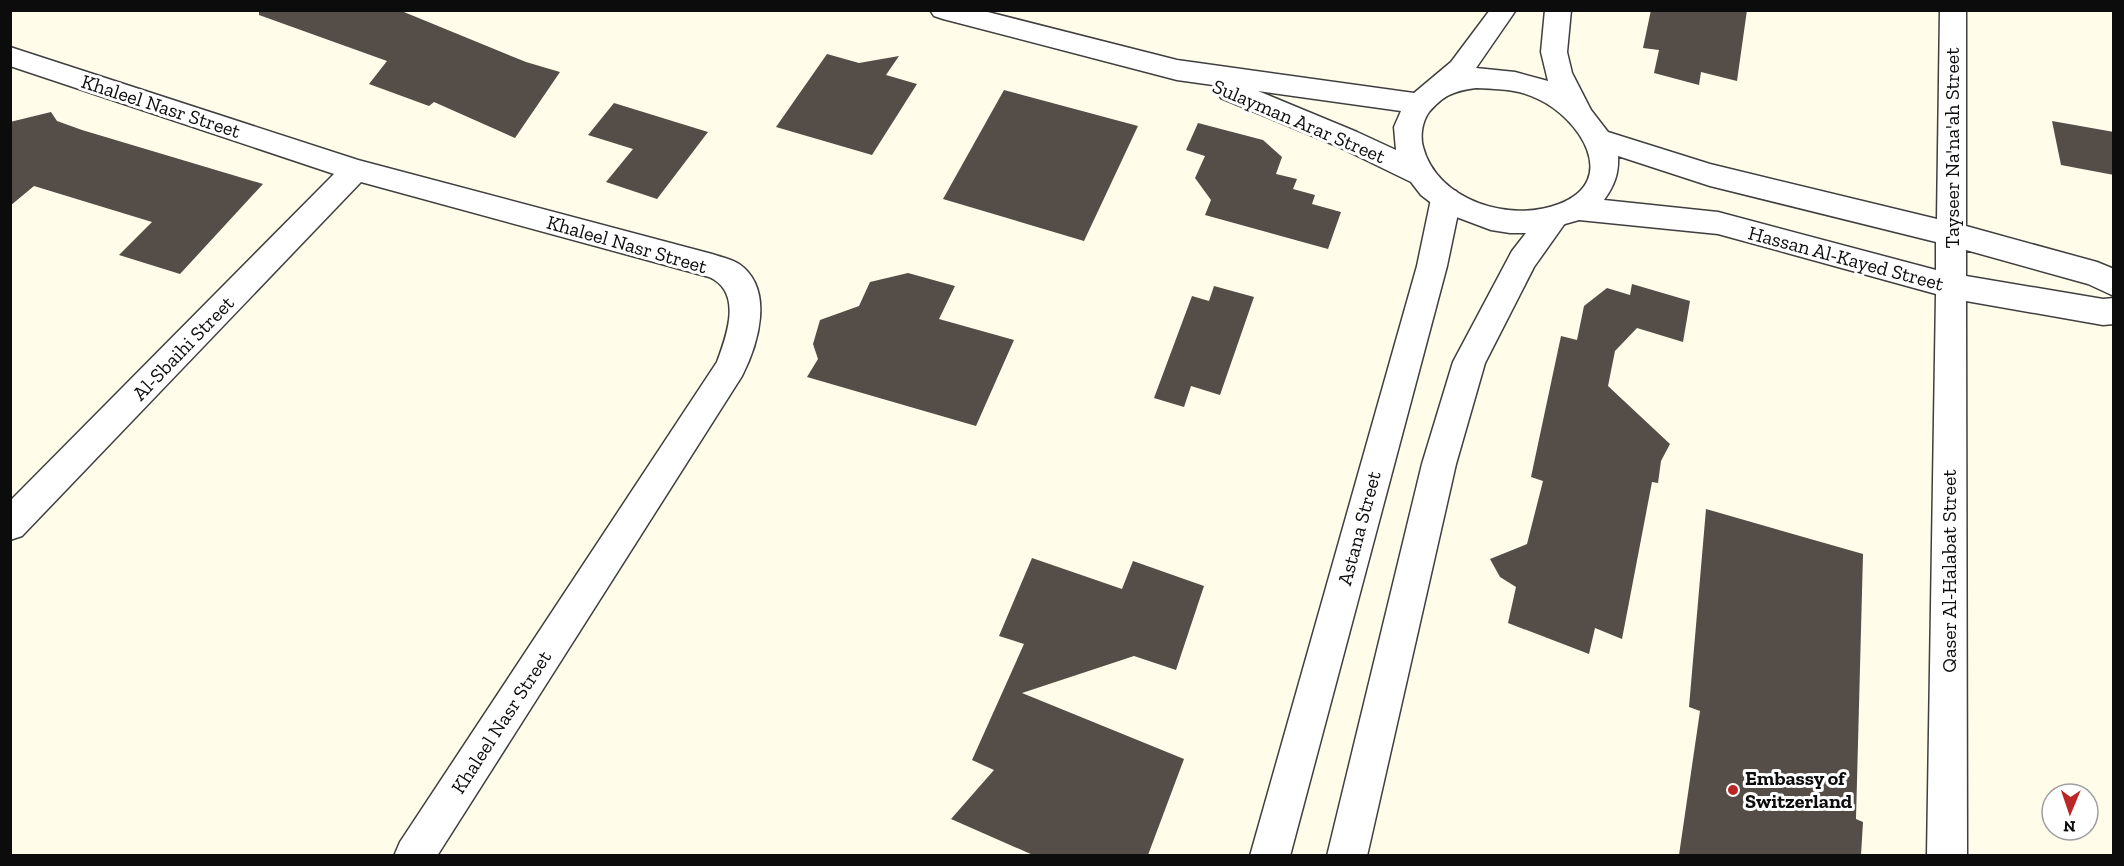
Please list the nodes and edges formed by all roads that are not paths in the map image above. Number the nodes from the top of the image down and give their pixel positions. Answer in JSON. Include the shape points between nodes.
{"nodes":[{"id":1,"x":943,"y":10,"type":"edge"},
{"id":2,"x":1503,"y":10,"type":"edge"},
{"id":3,"x":1558,"y":10,"type":"edge"},
{"id":4,"x":1953,"y":10,"type":"edge"},
{"id":5,"x":10,"y":56,"type":"edge"},
{"id":6,"x":1177,"y":70,"type":"junction"},
{"id":7,"x":1443,"y":86,"type":"junction"},
{"id":8,"x":1418,"y":104,"type":"junction"},
{"id":9,"x":1581,"y":113,"type":"junction"},
{"id":10,"x":1600,"y":140,"type":"junction"},
{"id":11,"x":355,"y":170,"type":"junction"},
{"id":12,"x":1419,"y":174,"type":"junction"},
{"id":13,"x":1446,"y":200,"type":"junction"},
{"id":14,"x":1566,"y":214,"type":"junction"},
{"id":15,"x":1952,"y":234,"type":"junction"},
{"id":16,"x":2114,"y":284,"type":"edge"},
{"id":17,"x":1951,"y":286,"type":"junction"},
{"id":18,"x":2114,"y":311,"type":"edge"},
{"id":19,"x":10,"y":525,"type":"edge"},
{"id":20,"x":414,"y":855,"type":"edge"},
{"id":21,"x":1270,"y":855,"type":"edge"},
{"id":22,"x":1347,"y":855,"type":"edge"},
{"id":23,"x":1947,"y":855,"type":"edge"}],
"edges":[{"from":1,"to":6,"type":"street","name":"Sulayman Arar Street"},
{"from":2,"to":7,"type":"street","via":[[1465,67]]},
{"from":3,"to":9,"type":"street","via":[[1553,62],[1563,87]]},
{"from":4,"to":15,"type":"street","name":"Tayseer Na'na'ah Street"},
{"from":5,"to":11,"type":"street","name":"Khaleel Nasr Street"},
{"from":6,"to":8,"type":"street","name":"Sulayman Arar Street"},
{"from":6,"to":12,"type":"street","name":"Sulayman Arar Street","via":[[1305,120]]},
{"from":7,"to":8,"type":"street"},
{"from":7,"to":9,"type":"street","via":[[1476,78],[1514,80],[1551,93]]},
{"from":8,"to":12,"type":"street","via":[[1407,125],[1407,149]]},
{"from":9,"to":10,"type":"street"},
{"from":10,"to":14,"type":"street","via":[[1606,165],[1598,189]]},
{"from":10,"to":15,"type":"street","via":[[1710,176]]},
{"from":11,"to":19,"type":"street","name":"Al-Sbaihi Street"},
{"from":11,"to":20,"type":"street","name":"Khaleel Nasr Street","via":[[694,261],[729,274],[743,291],[744,316],[731,367]]},
{"from":12,"to":13,"type":"street"},
{"from":13,"to":14,"type":"street","via":[[1480,215],[1517,222]]},
{"from":13,"to":21,"type":"street","name":"Astana Street","via":[[1432,266]]},
{"from":14,"to":17,"type":"street","name":"Hassan Al-Kayed Street","via":[[1718,223]]},
{"from":14,"to":22,"type":"street","via":[[1523,259],[1469,362],[1439,464]]},
{"from":15,"to":16,"type":"street","via":[[2097,274]]},
{"from":15,"to":17,"type":"street","name":"Tayseer Na'na'ah Street"},
{"from":17,"to":18,"type":"street","name":"Hassan Al-Kayed Street"},
{"from":17,"to":23,"type":"street","name":"Qaser Al-Halabat Street"}]}
